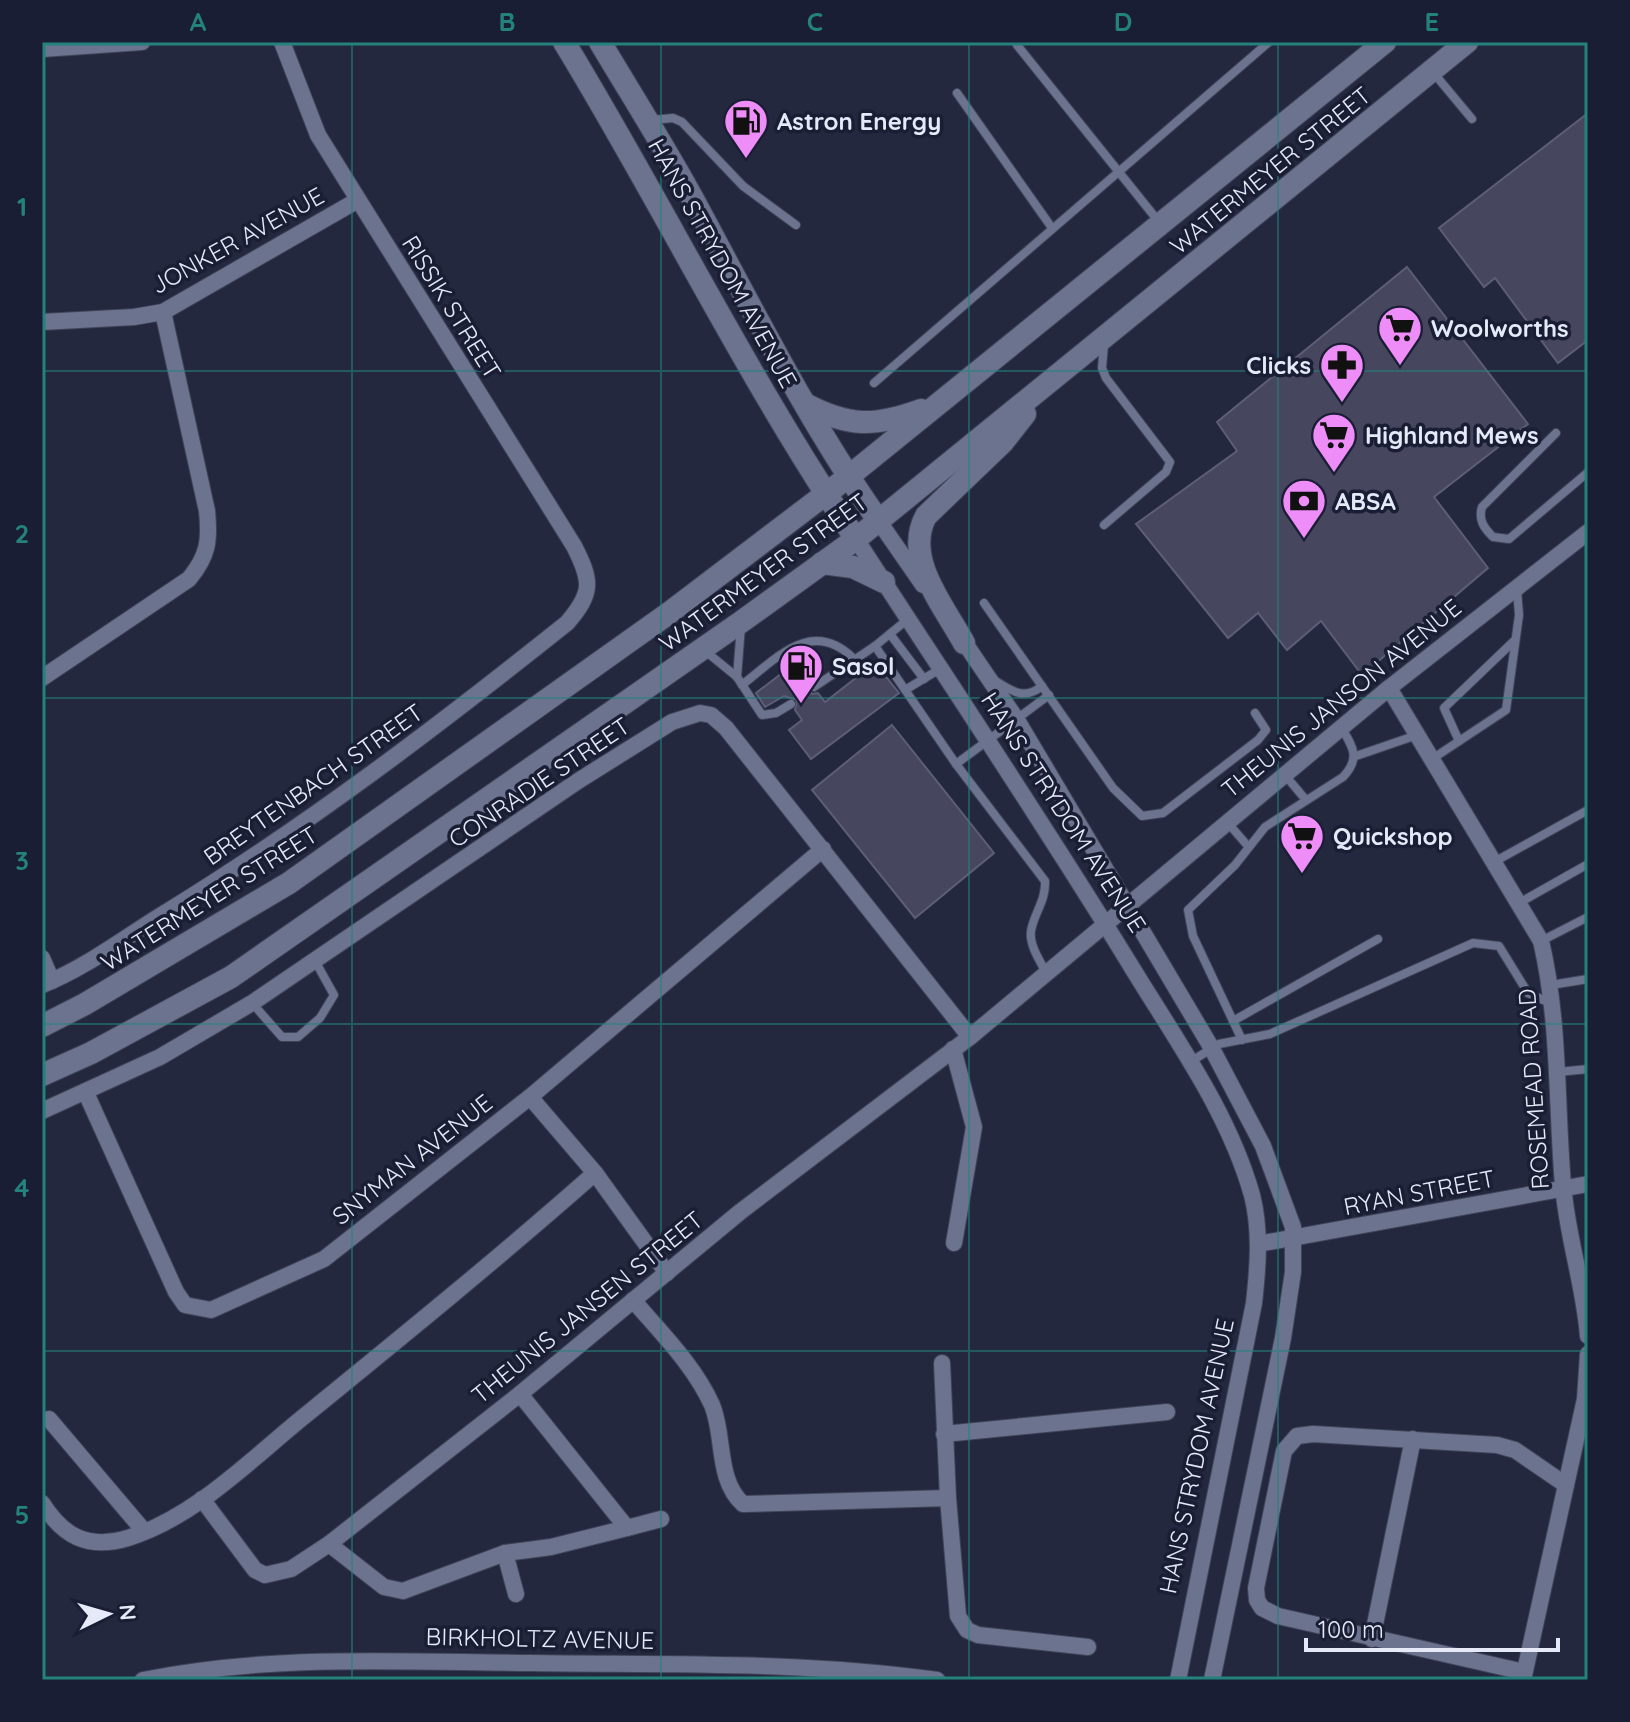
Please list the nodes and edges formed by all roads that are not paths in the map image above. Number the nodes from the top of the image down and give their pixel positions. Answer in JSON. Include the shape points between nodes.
{"nodes":[{"id":1,"x":142,"y":42,"type":"edge"},
{"id":2,"x":282,"y":42,"type":"edge"},
{"id":3,"x":564,"y":42,"type":"edge"},
{"id":4,"x":600,"y":42,"type":"edge"},
{"id":5,"x":1269,"y":42,"type":"edge"},
{"id":6,"x":1385,"y":42,"type":"edge"},
{"id":7,"x":1467,"y":42,"type":"edge"},
{"id":8,"x":1017,"y":45,"type":"dead end"},
{"id":9,"x":42,"y":49,"type":"edge"},
{"id":10,"x":1432,"y":71,"type":"junction"},
{"id":11,"x":957,"y":93,"type":"dead end"},
{"id":12,"x":1472,"y":119,"type":"dead end"},
{"id":13,"x":647,"y":121,"type":"junction"},
{"id":14,"x":1118,"y":171,"type":"junction"},
{"id":15,"x":358,"y":200,"type":"junction"},
{"id":16,"x":1160,"y":223,"type":"junction"},
{"id":17,"x":796,"y":225,"type":"dead end"},
{"id":18,"x":1052,"y":228,"type":"junction"},
{"id":19,"x":163,"y":312,"type":"junction"},
{"id":20,"x":42,"y":322,"type":"edge"},
{"id":21,"x":1105,"y":339,"type":"junction"},
{"id":22,"x":1051,"y":382,"type":"junction"},
{"id":23,"x":874,"y":383,"type":"dead end"},
{"id":24,"x":804,"y":403,"type":"junction"},
{"id":25,"x":938,"y":403,"type":"junction"},
{"id":26,"x":1556,"y":433,"type":"dead end"},
{"id":27,"x":1587,"y":473,"type":"edge"},
{"id":28,"x":848,"y":477,"type":"junction"},
{"id":29,"x":826,"y":495,"type":"junction"},
{"id":30,"x":878,"y":520,"type":"junction"},
{"id":31,"x":1104,"y":525,"type":"dead end"},
{"id":32,"x":1588,"y":532,"type":"edge"},
{"id":33,"x":856,"y":539,"type":"junction"},
{"id":34,"x":822,"y":563,"type":"junction"},
{"id":35,"x":884,"y":582,"type":"junction"},
{"id":36,"x":1517,"y":588,"type":"junction"},
{"id":37,"x":588,"y":592,"type":"joint"},
{"id":38,"x":984,"y":603,"type":"dead end"},
{"id":39,"x":908,"y":619,"type":"junction"},
{"id":40,"x":741,"y":622,"type":"junction"},
{"id":41,"x":890,"y":634,"type":"junction"},
{"id":42,"x":1516,"y":639,"type":"junction"},
{"id":43,"x":964,"y":643,"type":"junction"},
{"id":44,"x":875,"y":646,"type":"junction"},
{"id":45,"x":703,"y":650,"type":"junction"},
{"id":46,"x":854,"y":659,"type":"junction"},
{"id":47,"x":940,"y":669,"type":"junction"},
{"id":48,"x":986,"y":676,"type":"junction"},
{"id":49,"x":42,"y":678,"type":"edge"},
{"id":50,"x":924,"y":679,"type":"junction"},
{"id":51,"x":740,"y":681,"type":"junction"},
{"id":52,"x":1042,"y":686,"type":"junction"},
{"id":53,"x":814,"y":687,"type":"dead end"},
{"id":54,"x":1389,"y":688,"type":"junction"},
{"id":55,"x":905,"y":690,"type":"junction"},
{"id":56,"x":1049,"y":695,"type":"junction"},
{"id":57,"x":791,"y":704,"type":"dead end"},
{"id":58,"x":1255,"y":713,"type":"dead end"},
{"id":59,"x":1017,"y":720,"type":"junction"},
{"id":60,"x":1341,"y":727,"type":"junction"},
{"id":61,"x":1417,"y":735,"type":"junction"},
{"id":62,"x":1459,"y":741,"type":"junction"},
{"id":63,"x":988,"y":742,"type":"junction"},
{"id":64,"x":1356,"y":756,"type":"junction"},
{"id":65,"x":1432,"y":759,"type":"junction"},
{"id":66,"x":956,"y":764,"type":"junction"},
{"id":67,"x":1284,"y":774,"type":"junction"},
{"id":68,"x":1306,"y":800,"type":"junction"},
{"id":69,"x":1588,"y":810,"type":"edge"},
{"id":70,"x":1226,"y":822,"type":"junction"},
{"id":71,"x":1247,"y":845,"type":"junction"},
{"id":72,"x":823,"y":849,"type":"junction"},
{"id":73,"x":1494,"y":862,"type":"junction"},
{"id":74,"x":1588,"y":864,"type":"edge"},
{"id":75,"x":1127,"y":903,"type":"junction"},
{"id":76,"x":1518,"y":904,"type":"junction"},
{"id":77,"x":1588,"y":917,"type":"edge"},
{"id":78,"x":1106,"y":925,"type":"junction"},
{"id":79,"x":1378,"y":939,"type":"dead end"},
{"id":80,"x":1541,"y":941,"type":"junction"},
{"id":81,"x":42,"y":958,"type":"edge"},
{"id":82,"x":314,"y":959,"type":"junction"},
{"id":83,"x":1047,"y":974,"type":"junction"},
{"id":84,"x":1588,"y":979,"type":"edge"},
{"id":85,"x":47,"y":983,"type":"edge"},
{"id":86,"x":1551,"y":985,"type":"junction"},
{"id":87,"x":252,"y":1003,"type":"junction"},
{"id":88,"x":1553,"y":1005,"type":"junction"},
{"id":89,"x":1233,"y":1021,"type":"junction"},
{"id":90,"x":42,"y":1026,"type":"edge"},
{"id":91,"x":970,"y":1037,"type":"junction"},
{"id":92,"x":1242,"y":1040,"type":"junction"},
{"id":93,"x":1211,"y":1047,"type":"junction"},
{"id":94,"x":953,"y":1049,"type":"junction"},
{"id":95,"x":1190,"y":1062,"type":"junction"},
{"id":96,"x":1588,"y":1069,"type":"edge"},
{"id":97,"x":1558,"y":1072,"type":"junction"},
{"id":98,"x":42,"y":1075,"type":"edge"},
{"id":99,"x":86,"y":1093,"type":"junction"},
{"id":100,"x":530,"y":1097,"type":"junction"},
{"id":101,"x":42,"y":1111,"type":"edge"},
{"id":102,"x":595,"y":1173,"type":"junction"},
{"id":103,"x":1588,"y":1184,"type":"edge"},
{"id":104,"x":1563,"y":1188,"type":"junction"},
{"id":105,"x":1295,"y":1240,"type":"junction"},
{"id":106,"x":954,"y":1243,"type":"dead end"},
{"id":107,"x":1258,"y":1244,"type":"junction"},
{"id":108,"x":667,"y":1273,"type":"junction"},
{"id":109,"x":633,"y":1300,"type":"junction"},
{"id":110,"x":1588,"y":1336,"type":"edge"},
{"id":111,"x":1588,"y":1354,"type":"edge"},
{"id":112,"x":942,"y":1363,"type":"dead end"},
{"id":113,"x":520,"y":1394,"type":"junction"},
{"id":114,"x":1167,"y":1412,"type":"dead end"},
{"id":115,"x":49,"y":1419,"type":"dead end"},
{"id":116,"x":944,"y":1434,"type":"junction"},
{"id":117,"x":1413,"y":1439,"type":"junction"},
{"id":118,"x":1566,"y":1485,"type":"junction"},
{"id":119,"x":948,"y":1498,"type":"junction"},
{"id":120,"x":202,"y":1499,"type":"junction"},
{"id":121,"x":42,"y":1503,"type":"edge"},
{"id":122,"x":661,"y":1519,"type":"dead end"},
{"id":123,"x":627,"y":1528,"type":"junction"},
{"id":124,"x":144,"y":1531,"type":"junction"},
{"id":125,"x":329,"y":1544,"type":"junction"},
{"id":126,"x":505,"y":1553,"type":"junction"},
{"id":127,"x":516,"y":1594,"type":"dead end"},
{"id":128,"x":1372,"y":1639,"type":"junction"},
{"id":129,"x":1088,"y":1647,"type":"dead end"},
{"id":130,"x":1524,"y":1676,"type":"edge"},
{"id":131,"x":143,"y":1680,"type":"edge"},
{"id":132,"x":937,"y":1680,"type":"edge"},
{"id":133,"x":1178,"y":1680,"type":"edge"},
{"id":134,"x":1212,"y":1680,"type":"edge"}],
"edges":[{"from":1,"to":9,"type":"street"},
{"from":2,"to":15,"type":"street","name":"RISSIK STREET","via":[[318,135]]},
{"from":3,"to":29,"type":"main road","name":"HANS STRYDOM AVENUE"},
{"from":4,"to":13,"type":"main road","name":"HANS STRYDOM AVENUE"},
{"from":5,"to":14,"type":"lane"},
{"from":6,"to":16,"type":"main road","name":"WATERMEYER STREET"},
{"from":7,"to":10,"type":"main road","name":"WATERMEYER STREET"},
{"from":8,"to":14,"type":"lane"},
{"from":10,"to":12,"type":"lane"},
{"from":10,"to":21,"type":"main road","name":"WATERMEYER STREET"},
{"from":11,"to":18,"type":"lane"},
{"from":13,"to":17,"type":"lane","via":[[682,122],[743,186]]},
{"from":13,"to":24,"type":"main road","name":"HANS STRYDOM AVENUE"},
{"from":14,"to":16,"type":"lane"},
{"from":14,"to":18,"type":"lane"},
{"from":15,"to":19,"type":"street","name":"JONKER AVENUE"},
{"from":15,"to":37,"type":"street","name":"RISSIK STREET","via":[[574,546],[588,576]]},
{"from":16,"to":25,"type":"main road","name":"WATERMEYER STREET"},
{"from":18,"to":23,"type":"lane"},
{"from":19,"to":20,"type":"street","name":"JONKER AVENUE"},
{"from":19,"to":49,"type":"street","via":[[207,511],[204,561],[189,579]]},
{"from":21,"to":22,"type":"main road","name":"WATERMEYER STREET"},
{"from":21,"to":31,"type":"lane","via":[[1102,368],[1170,462],[1166,472]]},
{"from":22,"to":30,"type":"main road","name":"WATERMEYER STREET"},
{"from":22,"to":43,"type":"main road","via":[[1003,442],[936,505],[919,529],[922,563]]},
{"from":24,"to":25,"type":"main road","via":[[853,423],[896,419]]},
{"from":24,"to":28,"type":"main road","name":"HANS STRYDOM AVENUE"},
{"from":25,"to":28,"type":"main road","name":"WATERMEYER STREET"},
{"from":26,"to":27,"type":"lane","via":[[1482,507],[1480,519],[1487,531],[1509,539]]},
{"from":28,"to":29,"type":"main road","name":"WATERMEYER STREET"},
{"from":28,"to":30,"type":"main road","name":"HANS STRYDOM AVENUE"},
{"from":29,"to":33,"type":"main road","name":"HANS STRYDOM AVENUE"},
{"from":29,"to":90,"type":"main road","name":"WATERMEYER STREET","via":[[289,883]]},
{"from":30,"to":33,"type":"main road","name":"WATERMEYER STREET"},
{"from":30,"to":43,"type":"street","name":"HANS STRYDOM AVENUE"},
{"from":32,"to":36,"type":"street","name":"THEUNIS JANSON AVENUE"},
{"from":33,"to":34,"type":"main road","name":"WATERMEYER STREET"},
{"from":33,"to":35,"type":"street","name":"HANS STRYDOM AVENUE"},
{"from":34,"to":35,"type":"main road","via":[[853,567]]},
{"from":34,"to":40,"type":"main road","name":"WATERMEYER STREET"},
{"from":35,"to":39,"type":"street","name":"HANS STRYDOM AVENUE"},
{"from":36,"to":42,"type":"lane"},
{"from":36,"to":54,"type":"street","name":"THEUNIS JANSON AVENUE"},
{"from":37,"to":85,"type":"street","name":"BREYTENBACH STREET","via":[[567,623],[433,730],[212,884]]},
{"from":38,"to":52,"type":"lane"},
{"from":39,"to":41,"type":"lane"},
{"from":39,"to":47,"type":"street","name":"HANS STRYDOM AVENUE"},
{"from":40,"to":45,"type":"main road","name":"WATERMEYER STREET"},
{"from":40,"to":51,"type":"lane"},
{"from":41,"to":44,"type":"lane"},
{"from":41,"to":50,"type":"lane"},
{"from":42,"to":62,"type":"lane","via":[[1506,710]]},
{"from":42,"to":62,"type":"lane","via":[[1444,708]]},
{"from":43,"to":48,"type":"street","name":"HANS STRYDOM AVENUE"},
{"from":44,"to":46,"type":"lane"},
{"from":44,"to":55,"type":"lane"},
{"from":45,"to":51,"type":"lane"},
{"from":45,"to":98,"type":"main road","name":"WATERMEYER STREET","via":[[231,977]]},
{"from":46,"to":51,"type":"lane","via":[[836,644],[805,642]]},
{"from":46,"to":53,"type":"lane"},
{"from":47,"to":50,"type":"lane"},
{"from":47,"to":63,"type":"street","name":"HANS STRYDOM AVENUE"},
{"from":48,"to":52,"type":"lane","via":[[1020,695]]},
{"from":48,"to":59,"type":"street","name":"HANS STRYDOM AVENUE"},
{"from":50,"to":55,"type":"lane"},
{"from":51,"to":57,"type":"lane","via":[[762,715]]},
{"from":52,"to":56,"type":"lane"},
{"from":54,"to":60,"type":"street","name":"THEUNIS JANSON AVENUE"},
{"from":54,"to":61,"type":"street","name":"ROSEMEAD ROAD"},
{"from":55,"to":66,"type":"lane"},
{"from":56,"to":58,"type":"lane","via":[[1113,788],[1133,811],[1149,817],[1163,813],[1258,740],[1266,730]]},
{"from":56,"to":59,"type":"lane"},
{"from":59,"to":63,"type":"lane"},
{"from":59,"to":75,"type":"street","name":"HANS STRYDOM AVENUE"},
{"from":60,"to":64,"type":"lane"},
{"from":60,"to":67,"type":"street","name":"THEUNIS JANSON AVENUE"},
{"from":61,"to":64,"type":"lane"},
{"from":61,"to":65,"type":"street","name":"ROSEMEAD ROAD"},
{"from":62,"to":65,"type":"lane"},
{"from":63,"to":66,"type":"lane"},
{"from":63,"to":78,"type":"street","name":"HANS STRYDOM AVENUE"},
{"from":64,"to":68,"type":"lane","via":[[1343,777]]},
{"from":65,"to":73,"type":"street","name":"ROSEMEAD ROAD"},
{"from":66,"to":83,"type":"lane","via":[[1045,881],[1046,895],[1031,928]]},
{"from":67,"to":68,"type":"lane"},
{"from":67,"to":70,"type":"street","name":"THEUNIS JANSON AVENUE"},
{"from":68,"to":71,"type":"lane"},
{"from":69,"to":73,"type":"lane"},
{"from":70,"to":71,"type":"lane"},
{"from":70,"to":75,"type":"street","name":"THEUNIS JANSON AVENUE"},
{"from":71,"to":89,"type":"lane","via":[[1235,865],[1191,905],[1187,917]]},
{"from":72,"to":82,"type":"street","name":"CONRADIE STREET","via":[[726,728],[700,713],[672,722],[578,781]]},
{"from":72,"to":91,"type":"street","name":"CONRADIE STREET"},
{"from":72,"to":100,"type":"street","name":"SNYMAN AVENUE"},
{"from":73,"to":76,"type":"street","name":"ROSEMEAD ROAD"},
{"from":74,"to":76,"type":"lane"},
{"from":75,"to":78,"type":"street","name":"THEUNIS JANSEN STREET"},
{"from":75,"to":93,"type":"street","name":"HANS STRYDOM AVENUE"},
{"from":76,"to":80,"type":"street","name":"ROSEMEAD ROAD"},
{"from":77,"to":80,"type":"lane"},
{"from":78,"to":83,"type":"street","name":"THEUNIS JANSEN STREET"},
{"from":78,"to":95,"type":"street","name":"HANS STRYDOM AVENUE"},
{"from":79,"to":89,"type":"lane"},
{"from":80,"to":86,"type":"street","name":"ROSEMEAD ROAD"},
{"from":81,"to":85,"type":"street"},
{"from":82,"to":87,"type":"street","name":"CONRADIE STREET"},
{"from":82,"to":87,"type":"lane","via":[[334,995],[320,1018],[298,1037],[282,1037]]},
{"from":83,"to":91,"type":"street","name":"THEUNIS JANSEN STREET"},
{"from":84,"to":86,"type":"lane"},
{"from":86,"to":88,"type":"street","name":"ROSEMEAD ROAD"},
{"from":87,"to":99,"type":"street","name":"CONRADIE STREET"},
{"from":88,"to":92,"type":"lane","via":[[1528,993],[1499,946],[1473,943],[1270,1034]]},
{"from":88,"to":97,"type":"street","name":"ROSEMEAD ROAD"},
{"from":89,"to":92,"type":"lane"},
{"from":91,"to":94,"type":"street","name":"THEUNIS JANSEN STREET"},
{"from":92,"to":93,"type":"lane"},
{"from":93,"to":95,"type":"lane"},
{"from":93,"to":105,"type":"street","name":"HANS STRYDOM AVENUE","via":[[1263,1146]]},
{"from":94,"to":106,"type":"street","via":[[974,1127]]},
{"from":94,"to":108,"type":"street","name":"THEUNIS JANSEN STREET"},
{"from":95,"to":107,"type":"street","name":"HANS STRYDOM AVENUE","via":[[1232,1138],[1253,1200]]},
{"from":96,"to":97,"type":"lane"},
{"from":97,"to":104,"type":"street","name":"ROSEMEAD ROAD"},
{"from":99,"to":100,"type":"street","name":"SNYMAN AVENUE","via":[[176,1292],[185,1305],[211,1310],[324,1259]]},
{"from":99,"to":101,"type":"street","name":"CONRADIE STREET"},
{"from":100,"to":102,"type":"street"},
{"from":102,"to":108,"type":"street"},
{"from":102,"to":120,"type":"street"},
{"from":103,"to":104,"type":"street","name":"RYAN STREET"},
{"from":104,"to":105,"type":"street","name":"RYAN STREET"},
{"from":104,"to":110,"type":"street","name":"ROSEMEAD ROAD"},
{"from":105,"to":107,"type":"street","name":"RYAN STREET"},
{"from":105,"to":134,"type":"street","name":"HANS STRYDOM AVENUE","via":[[1283,1338]]},
{"from":107,"to":133,"type":"street","name":"HANS STRYDOM AVENUE","via":[[1254,1303]]},
{"from":108,"to":109,"type":"street","name":"THEUNIS JANSEN STREET"},
{"from":109,"to":113,"type":"street","name":"THEUNIS JANSEN STREET"},
{"from":109,"to":119,"type":"street","via":[[703,1387],[720,1431],[728,1483],[743,1504]]},
{"from":111,"to":118,"type":"street","via":[[1585,1399]]},
{"from":112,"to":116,"type":"street"},
{"from":113,"to":123,"type":"street"},
{"from":113,"to":125,"type":"street","name":"THEUNIS JANSEN STREET"},
{"from":114,"to":116,"type":"street"},
{"from":115,"to":124,"type":"street"},
{"from":116,"to":119,"type":"street"},
{"from":117,"to":118,"type":"street","via":[[1515,1450]]},
{"from":117,"to":128,"type":"street"},
{"from":117,"to":128,"type":"street","via":[[1297,1436],[1284,1451],[1269,1520],[1256,1588],[1262,1608]]},
{"from":118,"to":130,"type":"street"},
{"from":119,"to":129,"type":"street","via":[[958,1616],[967,1630]]},
{"from":120,"to":124,"type":"street"},
{"from":120,"to":125,"type":"street","name":"THEUNIS JANSEN STREET","via":[[255,1570],[265,1575],[291,1569]]},
{"from":121,"to":124,"type":"street","via":[[58,1527],[76,1538],[99,1543]]},
{"from":122,"to":123,"type":"street"},
{"from":123,"to":126,"type":"street"},
{"from":125,"to":126,"type":"street","via":[[395,1591]]},
{"from":126,"to":127,"type":"street"},
{"from":128,"to":130,"type":"street"},
{"from":131,"to":132,"type":"street","name":"BIRKHOLTZ AVENUE","via":[[271,1661],[392,1659],[784,1666]]}]}
